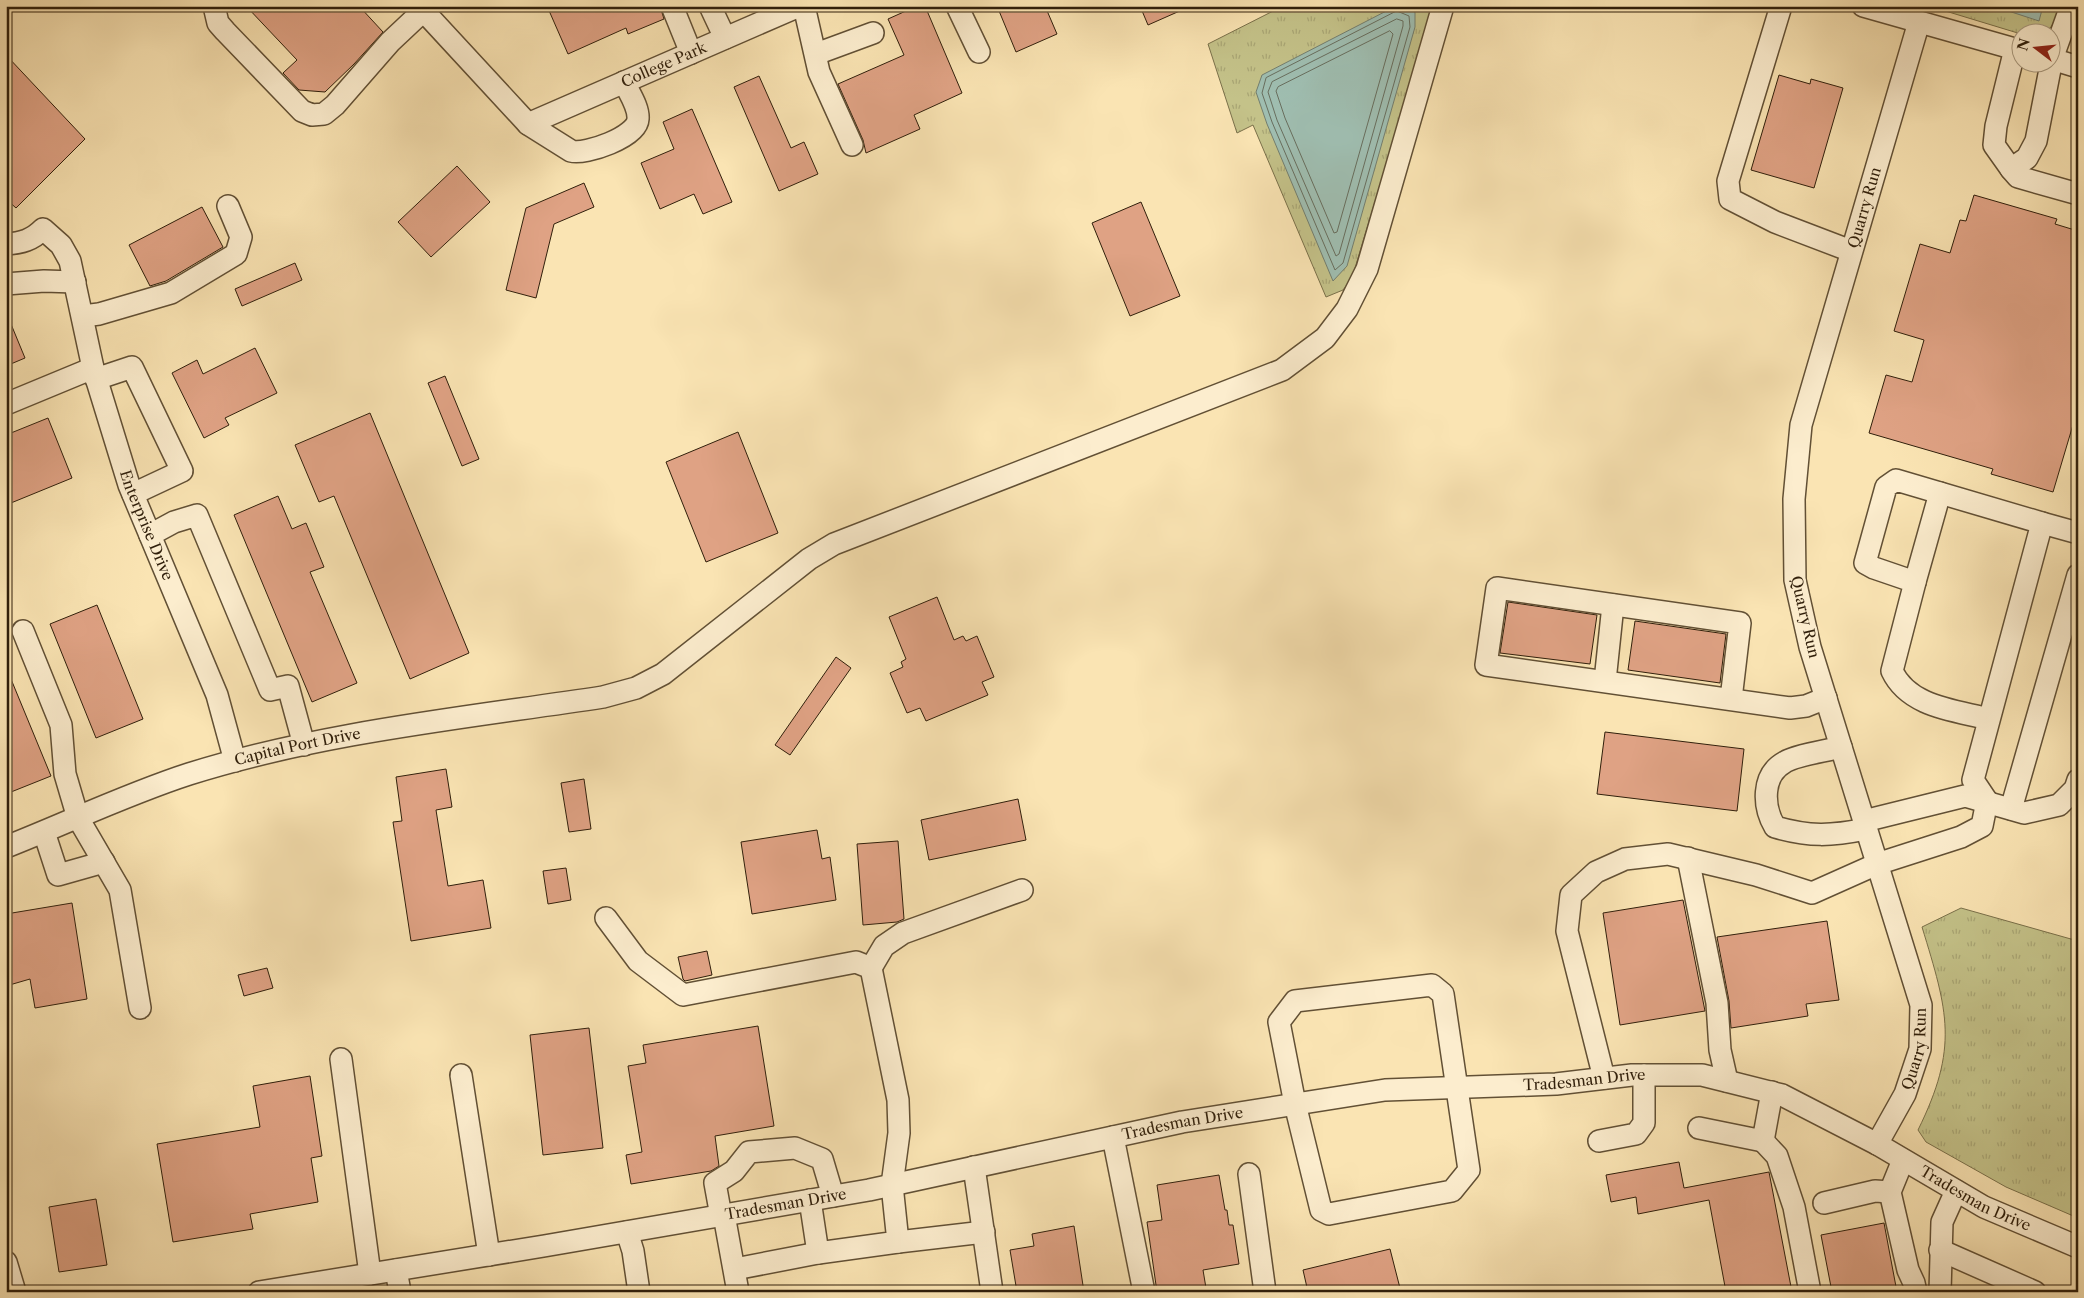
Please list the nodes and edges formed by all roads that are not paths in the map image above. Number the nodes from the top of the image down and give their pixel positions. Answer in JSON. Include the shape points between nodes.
{"nodes":[{"id":1,"x":214,"y":6,"type":"edge"},
{"id":2,"x":672,"y":6,"type":"edge"},
{"id":3,"x":710,"y":6,"type":"edge"},
{"id":4,"x":799,"y":6,"type":"edge"},
{"id":5,"x":804,"y":6,"type":"edge"},
{"id":6,"x":957,"y":6,"type":"edge"},
{"id":7,"x":1443,"y":6,"type":"edge"},
{"id":8,"x":1781,"y":6,"type":"edge"},
{"id":9,"x":1863,"y":6,"type":"edge"},
{"id":10,"x":2071,"y":6,"type":"edge"},
{"id":11,"x":421,"y":9,"type":"edge"},
{"id":12,"x":1919,"y":22,"type":"junction"},
{"id":13,"x":2062,"y":31,"type":"edge"},
{"id":14,"x":873,"y":33,"type":"dead end"},
{"id":15,"x":725,"y":38,"type":"junction"},
{"id":16,"x":2012,"y":48,"type":"edge"},
{"id":17,"x":978,"y":52,"type":"dead end"},
{"id":18,"x":691,"y":53,"type":"junction"},
{"id":19,"x":816,"y":54,"type":"junction"},
{"id":20,"x":2062,"y":62,"type":"edge"},
{"id":21,"x":2078,"y":67,"type":"edge"},
{"id":22,"x":2012,"y":71,"type":"edge"},
{"id":23,"x":2049,"y":72,"type":"edge"},
{"id":24,"x":624,"y":82,"type":"junction"},
{"id":25,"x":528,"y":124,"type":"junction"},
{"id":26,"x":852,"y":145,"type":"dead end"},
{"id":27,"x":2011,"y":169,"type":"junction"},
{"id":28,"x":2078,"y":194,"type":"edge"},
{"id":29,"x":228,"y":206,"type":"dead end"},
{"id":30,"x":6,"y":244,"type":"edge"},
{"id":31,"x":1851,"y":251,"type":"junction"},
{"id":32,"x":75,"y":282,"type":"junction"},
{"id":33,"x":6,"y":284,"type":"edge"},
{"id":34,"x":82,"y":316,"type":"junction"},
{"id":35,"x":95,"y":373,"type":"junction"},
{"id":36,"x":6,"y":404,"type":"edge"},
{"id":37,"x":1940,"y":493,"type":"junction"},
{"id":38,"x":133,"y":494,"type":"junction"},
{"id":39,"x":2042,"y":523,"type":"junction"},
{"id":40,"x":2078,"y":533,"type":"edge"},
{"id":41,"x":150,"y":536,"type":"junction"},
{"id":42,"x":2078,"y":574,"type":"edge"},
{"id":43,"x":1915,"y":582,"type":"junction"},
{"id":44,"x":1613,"y":605,"type":"junction"},
{"id":45,"x":23,"y":631,"type":"dead end"},
{"id":46,"x":1605,"y":681,"type":"junction"},
{"id":47,"x":1826,"y":698,"type":"junction"},
{"id":48,"x":1731,"y":699,"type":"junction"},
{"id":49,"x":1989,"y":719,"type":"junction"},
{"id":50,"x":304,"y":744,"type":"junction"},
{"id":51,"x":1841,"y":747,"type":"junction"},
{"id":52,"x":235,"y":761,"type":"junction"},
{"id":53,"x":2078,"y":780,"type":"edge"},
{"id":54,"x":1988,"y":802,"type":"junction"},
{"id":55,"x":2011,"y":809,"type":"junction"},
{"id":56,"x":78,"y":818,"type":"junction"},
{"id":57,"x":1865,"y":825,"type":"junction"},
{"id":58,"x":44,"y":832,"type":"junction"},
{"id":59,"x":6,"y":847,"type":"edge"},
{"id":60,"x":1688,"y":858,"type":"junction"},
{"id":61,"x":104,"y":862,"type":"junction"},
{"id":62,"x":1877,"y":864,"type":"junction"},
{"id":63,"x":1022,"y":890,"type":"dead end"},
{"id":64,"x":606,"y":918,"type":"dead end"},
{"id":65,"x":871,"y":968,"type":"junction"},
{"id":66,"x":140,"y":1008,"type":"dead end"},
{"id":67,"x":341,"y":1059,"type":"dead end"},
{"id":68,"x":461,"y":1075,"type":"dead end"},
{"id":69,"x":1644,"y":1075,"type":"junction"},
{"id":70,"x":1604,"y":1078,"type":"junction"},
{"id":71,"x":1727,"y":1081,"type":"junction"},
{"id":72,"x":1456,"y":1087,"type":"junction"},
{"id":73,"x":1772,"y":1092,"type":"junction"},
{"id":74,"x":1295,"y":1104,"type":"junction"},
{"id":75,"x":1699,"y":1128,"type":"dead end"},
{"id":76,"x":1113,"y":1137,"type":"junction"},
{"id":77,"x":1599,"y":1140,"type":"dead end"},
{"id":78,"x":1762,"y":1141,"type":"junction"},
{"id":79,"x":1877,"y":1144,"type":"junction"},
{"id":80,"x":1903,"y":1160,"type":"junction"},
{"id":81,"x":974,"y":1167,"type":"junction"},
{"id":82,"x":1249,"y":1174,"type":"dead end"},
{"id":83,"x":892,"y":1185,"type":"junction"},
{"id":84,"x":1956,"y":1191,"type":"junction"},
{"id":85,"x":1890,"y":1192,"type":"junction"},
{"id":86,"x":832,"y":1196,"type":"junction"},
{"id":87,"x":810,"y":1200,"type":"junction"},
{"id":88,"x":1824,"y":1203,"type":"dead end"},
{"id":89,"x":722,"y":1215,"type":"junction"},
{"id":90,"x":627,"y":1232,"type":"junction"},
{"id":91,"x":984,"y":1232,"type":"junction"},
{"id":92,"x":898,"y":1242,"type":"junction"},
{"id":93,"x":2078,"y":1248,"type":"edge"},
{"id":94,"x":1940,"y":1250,"type":"junction"},
{"id":95,"x":818,"y":1253,"type":"junction"},
{"id":96,"x":489,"y":1255,"type":"junction"},
{"id":97,"x":6,"y":1262,"type":"edge"},
{"id":98,"x":735,"y":1269,"type":"junction"},
{"id":99,"x":396,"y":1270,"type":"junction"},
{"id":100,"x":370,"y":1274,"type":"junction"},
{"id":101,"x":314,"y":1287,"type":"edge"},
{"id":102,"x":16,"y":1292,"type":"edge"},
{"id":103,"x":259,"y":1292,"type":"edge"},
{"id":104,"x":400,"y":1292,"type":"edge"},
{"id":105,"x":639,"y":1292,"type":"edge"},
{"id":106,"x":738,"y":1292,"type":"edge"},
{"id":107,"x":992,"y":1292,"type":"edge"},
{"id":108,"x":1144,"y":1292,"type":"edge"},
{"id":109,"x":1265,"y":1292,"type":"edge"},
{"id":110,"x":1810,"y":1292,"type":"edge"},
{"id":111,"x":1916,"y":1292,"type":"edge"},
{"id":112,"x":1940,"y":1292,"type":"edge"},
{"id":113,"x":2035,"y":1292,"type":"edge"}],
"edges":[{"from":1,"to":11,"type":"street","via":[[218,23],[225,31],[302,111],[312,115],[324,114],[335,105]]},
{"from":2,"to":18,"type":"street"},
{"from":3,"to":15,"type":"street"},
{"from":4,"to":15,"type":"street","name":"College Park"},
{"from":5,"to":19,"type":"street"},
{"from":6,"to":17,"type":"street"},
{"from":7,"to":50,"type":"street","name":"Capital Port Drive","via":[[1367,269],[1347,309],[1325,338],[1282,370],[834,544],[809,559],[663,674],[636,688],[603,697]]},
{"from":8,"to":31,"type":"street","via":[[1728,180],[1730,199],[1775,222]]},
{"from":9,"to":12,"type":"street"},
{"from":10,"to":13,"type":"street"},
{"from":11,"to":25,"type":"street"},
{"from":12,"to":16,"type":"street"},
{"from":12,"to":31,"type":"street","name":"Quarry Run"},
{"from":14,"to":19,"type":"street"},
{"from":15,"to":18,"type":"street","name":"College Park"},
{"from":18,"to":24,"type":"street","name":"College Park"},
{"from":19,"to":26,"type":"street","via":[[819,72]]},
{"from":20,"to":21,"type":"street"},
{"from":22,"to":27,"type":"street","via":[[1996,126],[1994,145]]},
{"from":23,"to":27,"type":"street","via":[[2036,141],[2027,158]]},
{"from":24,"to":25,"type":"street","name":"College Park"},
{"from":24,"to":25,"type":"street","via":[[638,119],[633,129],[621,137],[578,153],[564,148]]},
{"from":27,"to":28,"type":"street","via":[[2018,177]]},
{"from":29,"to":34,"type":"street","via":[[241,237],[236,254],[171,293]]},
{"from":30,"to":32,"type":"street","name":"Enterprise Drive","via":[[22,243],[43,230],[61,245],[70,261]]},
{"from":31,"to":47,"type":"street","name":"Quarry Run","via":[[1801,425],[1794,499],[1794,580]]},
{"from":32,"to":33,"type":"street"},
{"from":32,"to":34,"type":"street","name":"Enterprise Drive"},
{"from":34,"to":35,"type":"street","name":"Enterprise Drive"},
{"from":35,"to":36,"type":"street"},
{"from":35,"to":38,"type":"street","name":"Enterprise Drive"},
{"from":35,"to":38,"type":"street","via":[[132,367],[182,471]]},
{"from":37,"to":39,"type":"street"},
{"from":37,"to":43,"type":"street"},
{"from":37,"to":43,"type":"street","via":[[1896,480],[1886,487],[1865,563]]},
{"from":38,"to":41,"type":"street","name":"Enterprise Drive"},
{"from":39,"to":40,"type":"street"},
{"from":39,"to":49,"type":"street"},
{"from":41,"to":50,"type":"street","via":[[174,522],[197,516],[270,690],[288,686]]},
{"from":41,"to":52,"type":"street","name":"Enterprise Drive","via":[[217,695]]},
{"from":42,"to":55,"type":"street"},
{"from":43,"to":49,"type":"street","via":[[1892,671],[1906,691],[1922,701]]},
{"from":44,"to":46,"type":"street"},
{"from":44,"to":46,"type":"street","via":[[1496,588],[1486,665]]},
{"from":44,"to":48,"type":"street","via":[[1740,623]]},
{"from":45,"to":56,"type":"street","via":[[61,725],[65,774]]},
{"from":46,"to":48,"type":"street"},
{"from":47,"to":48,"type":"street","via":[[1790,708]]},
{"from":47,"to":51,"type":"street","name":"Quarry Run"},
{"from":49,"to":54,"type":"street","via":[[1973,780]]},
{"from":50,"to":52,"type":"street","name":"Capital Port Drive"},
{"from":51,"to":57,"type":"street","name":"Quarry Run"},
{"from":51,"to":57,"type":"street","via":[[1785,762],[1774,772],[1765,796],[1770,818],[1775,827],[1795,833],[1831,836]]},
{"from":52,"to":56,"type":"street","name":"Capital Port Drive","via":[[188,774]]},
{"from":53,"to":55,"type":"street","via":[[2075,789],[2059,805],[2024,813]]},
{"from":54,"to":55,"type":"street"},
{"from":54,"to":57,"type":"street","via":[[1965,796]]},
{"from":54,"to":62,"type":"street","via":[[1982,826],[1961,837]]},
{"from":56,"to":58,"type":"street","name":"Capital Port Drive"},
{"from":56,"to":61,"type":"street"},
{"from":57,"to":62,"type":"street","name":"Quarry Run"},
{"from":58,"to":59,"type":"street","name":"Capital Port Drive"},
{"from":58,"to":61,"type":"street","via":[[58,875]]},
{"from":60,"to":62,"type":"street","via":[[1756,875],[1812,894]]},
{"from":60,"to":70,"type":"street","via":[[1668,854],[1625,859],[1596,872],[1571,895],[1567,931]]},
{"from":60,"to":71,"type":"street","via":[[1717,1003],[1720,1050]]},
{"from":61,"to":66,"type":"street","via":[[120,890]]},
{"from":62,"to":79,"type":"street","name":"Quarry Run","via":[[1921,1005],[1920,1049],[1906,1094]]},
{"from":63,"to":65,"type":"street","via":[[903,933],[884,946]]},
{"from":64,"to":65,"type":"street","via":[[638,960],[683,995],[856,962]]},
{"from":65,"to":83,"type":"street","via":[[898,1100],[899,1133]]},
{"from":67,"to":100,"type":"street"},
{"from":68,"to":96,"type":"street"},
{"from":69,"to":70,"type":"street","name":"Tradesman Drive"},
{"from":69,"to":71,"type":"street","name":"Tradesman Drive","via":[[1702,1075]]},
{"from":69,"to":77,"type":"street","via":[[1644,1123],[1636,1134]]},
{"from":70,"to":72,"type":"street","name":"Tradesman Drive","via":[[1556,1084]]},
{"from":71,"to":73,"type":"street","name":"Tradesman Drive"},
{"from":72,"to":74,"type":"street","name":"Tradesman Drive","via":[[1385,1090]]},
{"from":72,"to":74,"type":"street","via":[[1469,1170],[1452,1191],[1329,1214],[1321,1210]]},
{"from":72,"to":74,"type":"street","via":[[1443,994],[1432,985],[1295,1001],[1279,1022]]},
{"from":73,"to":78,"type":"street"},
{"from":73,"to":79,"type":"street","name":"Tradesman Drive"},
{"from":74,"to":76,"type":"street","name":"Tradesman Drive"},
{"from":75,"to":78,"type":"street"},
{"from":76,"to":81,"type":"street","name":"Tradesman Drive"},
{"from":76,"to":108,"type":"street"},
{"from":78,"to":110,"type":"street","via":[[1777,1156],[1794,1207]]},
{"from":79,"to":80,"type":"street","name":"Tradesman Drive"},
{"from":80,"to":84,"type":"street","name":"Tradesman Drive"},
{"from":80,"to":85,"type":"street"},
{"from":81,"to":83,"type":"street","name":"Tradesman Drive"},
{"from":81,"to":91,"type":"street"},
{"from":82,"to":109,"type":"street"},
{"from":83,"to":86,"type":"street","name":"Tradesman Drive"},
{"from":83,"to":92,"type":"street"},
{"from":84,"to":93,"type":"street","name":"Tradesman Drive","via":[[1984,1207]]},
{"from":84,"to":94,"type":"street","via":[[1942,1222]]},
{"from":85,"to":88,"type":"street","via":[[1876,1191]]},
{"from":85,"to":111,"type":"street"},
{"from":86,"to":87,"type":"street","name":"Tradesman Drive"},
{"from":86,"to":89,"type":"street","via":[[822,1159],[795,1148],[749,1152],[734,1170],[715,1183]]},
{"from":87,"to":89,"type":"street","name":"Tradesman Drive"},
{"from":87,"to":95,"type":"street"},
{"from":89,"to":90,"type":"street","name":"Tradesman Drive"},
{"from":89,"to":98,"type":"street"},
{"from":90,"to":96,"type":"street","name":"Tradesman Drive"},
{"from":90,"to":105,"type":"street"},
{"from":91,"to":92,"type":"street"},
{"from":91,"to":107,"type":"street"},
{"from":92,"to":95,"type":"street"},
{"from":94,"to":112,"type":"street"},
{"from":94,"to":113,"type":"street"},
{"from":95,"to":98,"type":"street"},
{"from":96,"to":99,"type":"street","name":"Tradesman Drive"},
{"from":97,"to":102,"type":"street"},
{"from":98,"to":106,"type":"street"},
{"from":99,"to":100,"type":"street","name":"Tradesman Drive"},
{"from":99,"to":104,"type":"street"},
{"from":100,"to":101,"type":"street","name":"Tradesman Drive"},
{"from":101,"to":103,"type":"street","name":"Tradesman Drive"}]}
